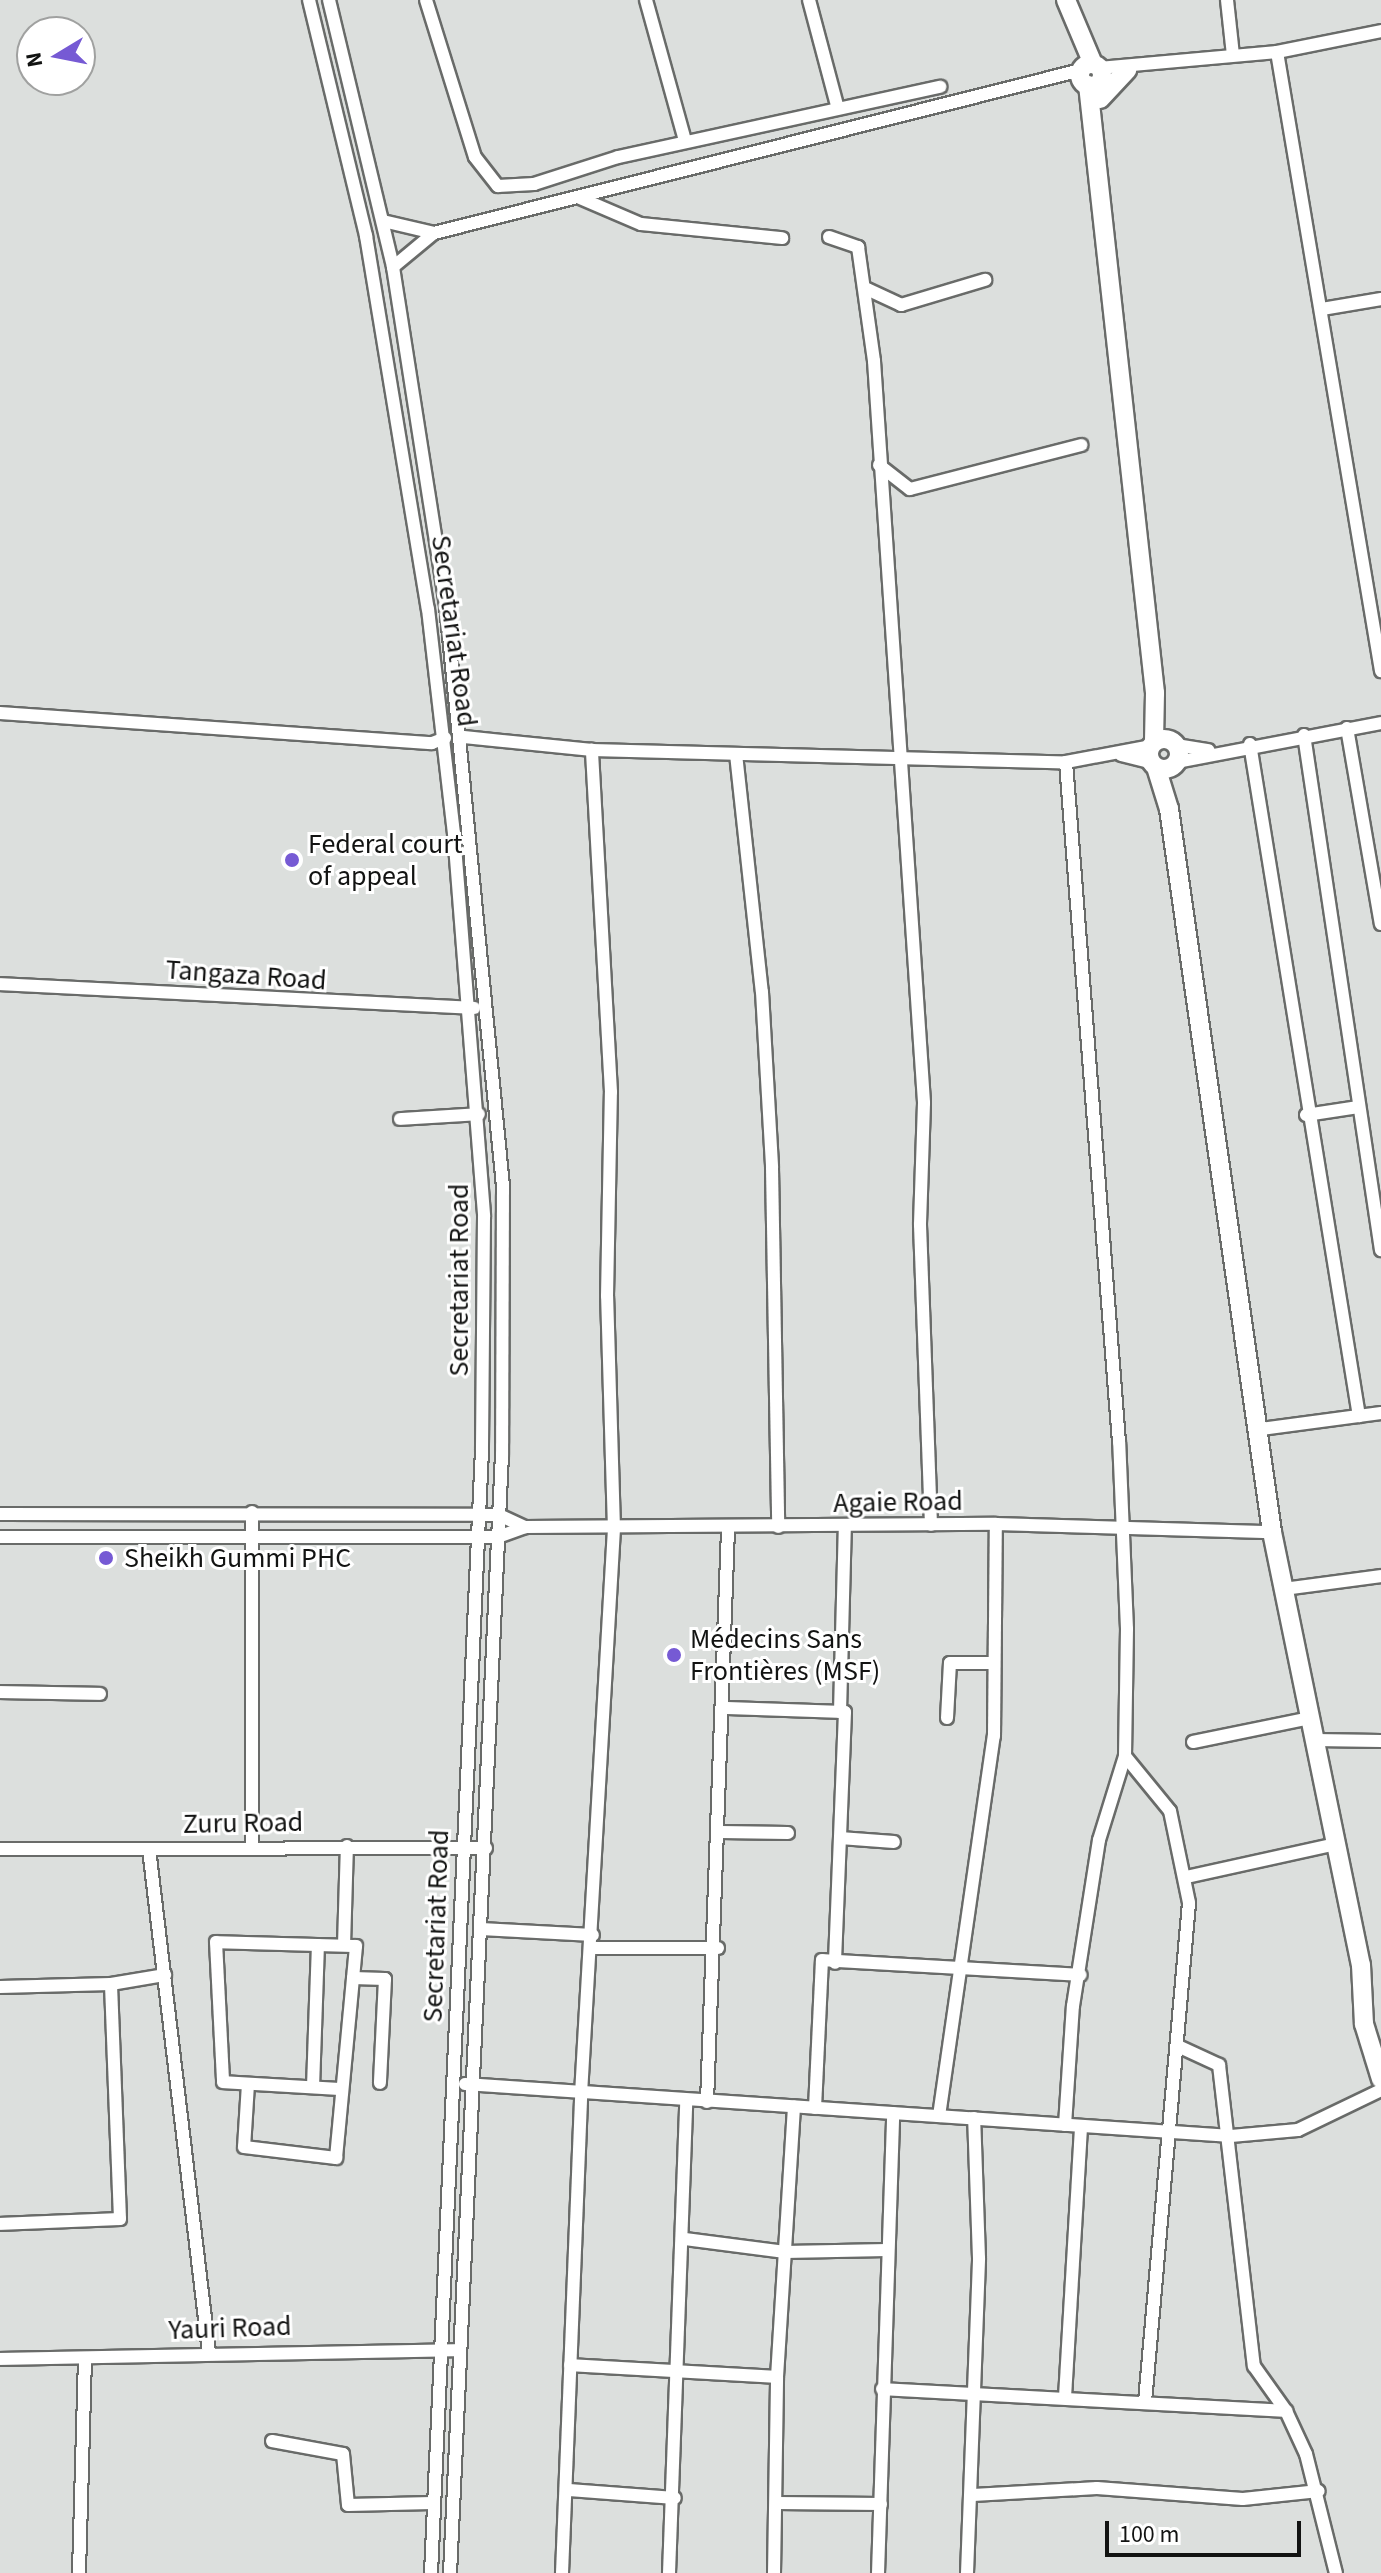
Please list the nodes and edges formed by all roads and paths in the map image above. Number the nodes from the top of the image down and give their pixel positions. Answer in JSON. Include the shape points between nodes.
{"nodes":[{"id":1,"x":309,"y":0,"type":"edge"},
{"id":2,"x":329,"y":0,"type":"edge"},
{"id":3,"x":426,"y":0,"type":"edge"},
{"id":4,"x":646,"y":0,"type":"edge"},
{"id":5,"x":809,"y":0,"type":"edge"},
{"id":6,"x":1066,"y":0,"type":"edge"},
{"id":7,"x":1227,"y":0,"type":"edge"},
{"id":8,"x":1381,"y":31,"type":"edge"},
{"id":9,"x":1277,"y":52,"type":"junction"},
{"id":10,"x":1233,"y":55,"type":"junction"},
{"id":11,"x":1126,"y":70,"type":"junction"},
{"id":12,"x":1090,"y":74,"type":"junction"},
{"id":13,"x":940,"y":87,"type":"dead end"},
{"id":14,"x":837,"y":105,"type":"junction"},
{"id":15,"x":1095,"y":114,"type":"junction"},
{"id":16,"x":685,"y":141,"type":"junction"},
{"id":17,"x":580,"y":198,"type":"junction"},
{"id":18,"x":383,"y":221,"type":"junction"},
{"id":19,"x":434,"y":233,"type":"junction"},
{"id":20,"x":829,"y":237,"type":"dead end"},
{"id":21,"x":782,"y":238,"type":"dead end"},
{"id":22,"x":393,"y":267,"type":"junction"},
{"id":23,"x":985,"y":280,"type":"dead end"},
{"id":24,"x":867,"y":289,"type":"junction"},
{"id":25,"x":1381,"y":299,"type":"edge"},
{"id":26,"x":1322,"y":309,"type":"junction"},
{"id":27,"x":1081,"y":445,"type":"dead end"},
{"id":28,"x":879,"y":465,"type":"junction"},
{"id":29,"x":1381,"y":671,"type":"edge"},
{"id":30,"x":0,"y":713,"type":"edge"},
{"id":31,"x":1381,"y":723,"type":"edge"},
{"id":32,"x":1347,"y":728,"type":"junction"},
{"id":33,"x":1304,"y":735,"type":"junction"},
{"id":34,"x":464,"y":737,"type":"junction"},
{"id":35,"x":445,"y":738,"type":"junction"},
{"id":36,"x":1250,"y":744,"type":"junction"},
{"id":37,"x":592,"y":750,"type":"junction"},
{"id":38,"x":736,"y":754,"type":"junction"},
{"id":39,"x":899,"y":754,"type":"junction"},
{"id":40,"x":1164,"y":754,"type":"junction"},
{"id":41,"x":1066,"y":762,"type":"junction"},
{"id":42,"x":1381,"y":924,"type":"edge"},
{"id":43,"x":0,"y":984,"type":"edge"},
{"id":44,"x":489,"y":1006,"type":"junction"},
{"id":45,"x":469,"y":1008,"type":"junction"},
{"id":46,"x":1358,"y":1107,"type":"junction"},
{"id":47,"x":479,"y":1114,"type":"junction"},
{"id":48,"x":1306,"y":1115,"type":"junction"},
{"id":49,"x":400,"y":1119,"type":"dead end"},
{"id":50,"x":1381,"y":1250,"type":"edge"},
{"id":51,"x":1381,"y":1413,"type":"edge"},
{"id":52,"x":1359,"y":1416,"type":"junction"},
{"id":53,"x":1261,"y":1429,"type":"junction"},
{"id":54,"x":252,"y":1512,"type":"junction"},
{"id":55,"x":0,"y":1514,"type":"edge"},
{"id":56,"x":478,"y":1515,"type":"junction"},
{"id":57,"x":499,"y":1515,"type":"junction"},
{"id":58,"x":996,"y":1524,"type":"junction"},
{"id":59,"x":931,"y":1525,"type":"junction"},
{"id":60,"x":845,"y":1526,"type":"junction"},
{"id":61,"x":1124,"y":1526,"type":"junction"},
{"id":62,"x":525,"y":1527,"type":"junction"},
{"id":63,"x":778,"y":1527,"type":"junction"},
{"id":64,"x":728,"y":1528,"type":"junction"},
{"id":65,"x":614,"y":1529,"type":"junction"},
{"id":66,"x":1272,"y":1532,"type":"junction"},
{"id":67,"x":252,"y":1534,"type":"junction"},
{"id":68,"x":0,"y":1537,"type":"edge"},
{"id":69,"x":477,"y":1537,"type":"junction"},
{"id":70,"x":498,"y":1537,"type":"junction"},
{"id":71,"x":1381,"y":1576,"type":"edge"},
{"id":72,"x":1284,"y":1589,"type":"junction"},
{"id":73,"x":994,"y":1663,"type":"junction"},
{"id":74,"x":0,"y":1692,"type":"edge"},
{"id":75,"x":100,"y":1694,"type":"dead end"},
{"id":76,"x":726,"y":1708,"type":"junction"},
{"id":77,"x":840,"y":1712,"type":"junction"},
{"id":78,"x":947,"y":1718,"type":"dead end"},
{"id":79,"x":1310,"y":1718,"type":"junction"},
{"id":80,"x":1315,"y":1740,"type":"junction"},
{"id":81,"x":1381,"y":1741,"type":"edge"},
{"id":82,"x":1193,"y":1742,"type":"dead end"},
{"id":83,"x":1125,"y":1756,"type":"junction"},
{"id":84,"x":721,"y":1832,"type":"junction"},
{"id":85,"x":788,"y":1833,"type":"dead end"},
{"id":86,"x":840,"y":1838,"type":"junction"},
{"id":87,"x":894,"y":1842,"type":"dead end"},
{"id":88,"x":1336,"y":1844,"type":"junction"},
{"id":89,"x":347,"y":1846,"type":"junction"},
{"id":90,"x":463,"y":1846,"type":"junction"},
{"id":91,"x":252,"y":1847,"type":"junction"},
{"id":92,"x":486,"y":1848,"type":"junction"},
{"id":93,"x":0,"y":1849,"type":"edge"},
{"id":94,"x":149,"y":1849,"type":"junction"},
{"id":95,"x":1186,"y":1877,"type":"junction"},
{"id":96,"x":481,"y":1929,"type":"junction"},
{"id":97,"x":592,"y":1941,"type":"junction"},
{"id":98,"x":318,"y":1945,"type":"junction"},
{"id":99,"x":344,"y":1945,"type":"junction"},
{"id":100,"x":718,"y":1948,"type":"junction"},
{"id":101,"x":835,"y":1963,"type":"junction"},
{"id":102,"x":962,"y":1968,"type":"junction"},
{"id":103,"x":165,"y":1975,"type":"junction"},
{"id":104,"x":1081,"y":1975,"type":"junction"},
{"id":105,"x":353,"y":1978,"type":"junction"},
{"id":106,"x":111,"y":1984,"type":"junction"},
{"id":107,"x":0,"y":1987,"type":"edge"},
{"id":108,"x":1373,"y":2020,"type":"edge"},
{"id":109,"x":1180,"y":2047,"type":"junction"},
{"id":110,"x":1381,"y":2079,"type":"edge"},
{"id":111,"x":380,"y":2083,"type":"dead end"},
{"id":112,"x":454,"y":2083,"type":"junction"},
{"id":113,"x":248,"y":2084,"type":"junction"},
{"id":114,"x":472,"y":2085,"type":"junction"},
{"id":115,"x":313,"y":2087,"type":"junction"},
{"id":116,"x":342,"y":2089,"type":"junction"},
{"id":117,"x":1381,"y":2090,"type":"edge"},
{"id":118,"x":581,"y":2094,"type":"junction"},
{"id":119,"x":686,"y":2100,"type":"junction"},
{"id":120,"x":707,"y":2102,"type":"junction"},
{"id":121,"x":794,"y":2107,"type":"junction"},
{"id":122,"x":815,"y":2108,"type":"junction"},
{"id":123,"x":893,"y":2113,"type":"junction"},
{"id":124,"x":939,"y":2116,"type":"junction"},
{"id":125,"x":974,"y":2118,"type":"junction"},
{"id":126,"x":1065,"y":2125,"type":"junction"},
{"id":127,"x":1081,"y":2126,"type":"junction"},
{"id":128,"x":1168,"y":2132,"type":"junction"},
{"id":129,"x":1231,"y":2136,"type":"junction"},
{"id":130,"x":0,"y":2224,"type":"edge"},
{"id":131,"x":685,"y":2239,"type":"junction"},
{"id":132,"x":887,"y":2250,"type":"junction"},
{"id":133,"x":785,"y":2252,"type":"junction"},
{"id":134,"x":439,"y":2348,"type":"junction"},
{"id":135,"x":460,"y":2350,"type":"junction"},
{"id":136,"x":209,"y":2352,"type":"junction"},
{"id":137,"x":85,"y":2358,"type":"junction"},
{"id":138,"x":0,"y":2359,"type":"edge"},
{"id":139,"x":570,"y":2365,"type":"junction"},
{"id":140,"x":679,"y":2373,"type":"junction"},
{"id":141,"x":777,"y":2377,"type":"junction"},
{"id":142,"x":882,"y":2389,"type":"junction"},
{"id":143,"x":971,"y":2394,"type":"junction"},
{"id":144,"x":1065,"y":2397,"type":"junction"},
{"id":145,"x":1145,"y":2402,"type":"junction"},
{"id":146,"x":1286,"y":2411,"type":"junction"},
{"id":147,"x":272,"y":2441,"type":"dead end"},
{"id":148,"x":569,"y":2490,"type":"junction"},
{"id":149,"x":1319,"y":2491,"type":"junction"},
{"id":150,"x":973,"y":2495,"type":"junction"},
{"id":151,"x":675,"y":2498,"type":"junction"},
{"id":152,"x":432,"y":2503,"type":"junction"},
{"id":153,"x":777,"y":2503,"type":"junction"},
{"id":154,"x":881,"y":2504,"type":"junction"},
{"id":155,"x":79,"y":2573,"type":"edge"},
{"id":156,"x":431,"y":2573,"type":"edge"},
{"id":157,"x":450,"y":2573,"type":"edge"},
{"id":158,"x":562,"y":2573,"type":"edge"},
{"id":159,"x":669,"y":2573,"type":"edge"},
{"id":160,"x":774,"y":2573,"type":"edge"},
{"id":161,"x":878,"y":2573,"type":"edge"},
{"id":162,"x":967,"y":2573,"type":"edge"},
{"id":163,"x":1336,"y":2573,"type":"edge"}],
"edges":[{"from":1,"to":35,"type":"street","name":"Secretariat Road","via":[[366,236]]},
{"from":2,"to":18,"type":"street","name":"Secretariat Road"},
{"from":3,"to":16,"type":"street","via":[[475,157],[498,186],[534,184]]},
{"from":4,"to":16,"type":"street"},
{"from":5,"to":14,"type":"street"},
{"from":6,"to":12,"type":"street"},
{"from":7,"to":10,"type":"street"},
{"from":8,"to":9,"type":"street"},
{"from":9,"to":10,"type":"street"},
{"from":9,"to":26,"type":"street"},
{"from":10,"to":11,"type":"street"},
{"from":11,"to":12,"type":"street"},
{"from":11,"to":15,"type":"street","via":[[1108,87]]},
{"from":12,"to":15,"type":"street"},
{"from":12,"to":17,"type":"street"},
{"from":13,"to":14,"type":"street"},
{"from":14,"to":16,"type":"street"},
{"from":15,"to":40,"type":"street"},
{"from":17,"to":19,"type":"street"},
{"from":17,"to":21,"type":"street","via":[[641,224]]},
{"from":18,"to":19,"type":"street"},
{"from":18,"to":22,"type":"street","name":"Secretariat Road"},
{"from":19,"to":22,"type":"street"},
{"from":20,"to":24,"type":"street","via":[[856,244]]},
{"from":22,"to":34,"type":"street","name":"Secretariat Road"},
{"from":23,"to":24,"type":"street","via":[[901,305]]},
{"from":24,"to":28,"type":"street"},
{"from":25,"to":26,"type":"street"},
{"from":26,"to":29,"type":"street"},
{"from":27,"to":28,"type":"street","via":[[910,489]]},
{"from":28,"to":39,"type":"street"},
{"from":30,"to":35,"type":"street","via":[[432,743]]},
{"from":31,"to":32,"type":"street"},
{"from":32,"to":33,"type":"street"},
{"from":32,"to":42,"type":"street"},
{"from":33,"to":36,"type":"street"},
{"from":33,"to":46,"type":"street"},
{"from":34,"to":37,"type":"street"},
{"from":34,"to":44,"type":"street","name":"Secretariat Road"},
{"from":35,"to":45,"type":"street","name":"Secretariat Road"},
{"from":36,"to":40,"type":"street"},
{"from":36,"to":48,"type":"street"},
{"from":37,"to":38,"type":"street"},
{"from":37,"to":65,"type":"street","via":[[611,1092],[607,1296]]},
{"from":38,"to":39,"type":"street"},
{"from":38,"to":63,"type":"street","via":[[762,992],[772,1168]]},
{"from":39,"to":41,"type":"street"},
{"from":39,"to":59,"type":"street","via":[[924,1103],[920,1225]]},
{"from":40,"to":41,"type":"street"},
{"from":40,"to":53,"type":"street"},
{"from":41,"to":61,"type":"street"},
{"from":43,"to":45,"type":"street","name":"Tangaza Road"},
{"from":44,"to":45,"type":"street","name":"Tangaza Road"},
{"from":44,"to":57,"type":"street","name":"Secretariat Road","via":[[506,1282]]},
{"from":45,"to":47,"type":"street","name":"Secretariat Road"},
{"from":46,"to":48,"type":"street"},
{"from":46,"to":50,"type":"street"},
{"from":47,"to":49,"type":"street"},
{"from":47,"to":56,"type":"street","name":"Secretariat Road","via":[[486,1292]]},
{"from":48,"to":52,"type":"street"},
{"from":51,"to":52,"type":"street"},
{"from":52,"to":53,"type":"street"},
{"from":53,"to":66,"type":"street"},
{"from":54,"to":55,"type":"street"},
{"from":54,"to":56,"type":"street"},
{"from":54,"to":67,"type":"street"},
{"from":56,"to":57,"type":"street"},
{"from":56,"to":69,"type":"street","name":"Secretariat Road"},
{"from":57,"to":62,"type":"street"},
{"from":57,"to":70,"type":"street","name":"Secretariat Road"},
{"from":58,"to":59,"type":"street","name":"Agaie Road"},
{"from":58,"to":61,"type":"street","name":"Agaie Road"},
{"from":58,"to":73,"type":"street"},
{"from":59,"to":60,"type":"street","name":"Agaie Road"},
{"from":60,"to":63,"type":"street","name":"Agaie Road"},
{"from":60,"to":77,"type":"street"},
{"from":61,"to":66,"type":"street","name":"Agaie Road"},
{"from":61,"to":83,"type":"street"},
{"from":62,"to":65,"type":"street","name":"Agaie Road"},
{"from":62,"to":70,"type":"street"},
{"from":63,"to":64,"type":"street","name":"Agaie Road"},
{"from":64,"to":65,"type":"street","name":"Agaie Road"},
{"from":64,"to":76,"type":"street"},
{"from":65,"to":97,"type":"street"},
{"from":66,"to":72,"type":"street"},
{"from":67,"to":68,"type":"street"},
{"from":67,"to":69,"type":"street"},
{"from":67,"to":91,"type":"street"},
{"from":69,"to":70,"type":"street"},
{"from":69,"to":90,"type":"street","name":"Secretariat Road"},
{"from":70,"to":92,"type":"street","name":"Secretariat Road"},
{"from":71,"to":72,"type":"street"},
{"from":72,"to":79,"type":"street"},
{"from":73,"to":78,"type":"street","via":[[950,1663]]},
{"from":73,"to":102,"type":"street","via":[[994,1736]]},
{"from":74,"to":75,"type":"street"},
{"from":76,"to":77,"type":"street"},
{"from":76,"to":84,"type":"street"},
{"from":77,"to":86,"type":"street","via":[[845,1712]]},
{"from":79,"to":80,"type":"street"},
{"from":79,"to":82,"type":"street"},
{"from":80,"to":81,"type":"street"},
{"from":80,"to":88,"type":"street"},
{"from":83,"to":95,"type":"street","via":[[1170,1811]]},
{"from":83,"to":104,"type":"street","via":[[1105,1808]]},
{"from":84,"to":85,"type":"street"},
{"from":84,"to":100,"type":"street"},
{"from":86,"to":87,"type":"street"},
{"from":86,"to":101,"type":"street"},
{"from":88,"to":95,"type":"street"},
{"from":88,"to":108,"type":"street"},
{"from":89,"to":90,"type":"street","name":"Zuru Road"},
{"from":89,"to":91,"type":"street","name":"Zuru Road"},
{"from":89,"to":99,"type":"street"},
{"from":90,"to":92,"type":"street","name":"Zuru Road"},
{"from":90,"to":112,"type":"street","name":"Secretariat Road"},
{"from":91,"to":94,"type":"street","name":"Zuru Road"},
{"from":92,"to":96,"type":"street","name":"Secretariat Road"},
{"from":93,"to":94,"type":"street","name":"Zuru Road"},
{"from":94,"to":103,"type":"street"},
{"from":95,"to":109,"type":"street","via":[[1189,1945]]},
{"from":96,"to":97,"type":"street"},
{"from":96,"to":114,"type":"street","name":"Secretariat Road"},
{"from":97,"to":100,"type":"street"},
{"from":97,"to":118,"type":"street"},
{"from":98,"to":99,"type":"street"},
{"from":98,"to":113,"type":"street","via":[[216,1942],[223,2082]]},
{"from":98,"to":115,"type":"street"},
{"from":99,"to":105,"type":"street","via":[[356,1946]]},
{"from":100,"to":120,"type":"street"},
{"from":101,"to":102,"type":"street"},
{"from":101,"to":122,"type":"street","via":[[822,1960]]},
{"from":102,"to":104,"type":"street"},
{"from":102,"to":124,"type":"street"},
{"from":103,"to":106,"type":"street"},
{"from":103,"to":136,"type":"street"},
{"from":104,"to":126,"type":"street"},
{"from":105,"to":111,"type":"street","via":[[385,1979]]},
{"from":105,"to":116,"type":"street"},
{"from":106,"to":107,"type":"street"},
{"from":106,"to":130,"type":"street","via":[[120,2219]]},
{"from":108,"to":110,"type":"street"},
{"from":109,"to":128,"type":"street"},
{"from":109,"to":129,"type":"street","via":[[1219,2065]]},
{"from":112,"to":114,"type":"street"},
{"from":112,"to":134,"type":"street","name":"Secretariat Road"},
{"from":113,"to":115,"type":"street"},
{"from":113,"to":116,"type":"street","via":[[244,2147],[336,2158]]},
{"from":114,"to":118,"type":"street"},
{"from":114,"to":135,"type":"street","name":"Secretariat Road"},
{"from":115,"to":116,"type":"street"},
{"from":117,"to":129,"type":"street","via":[[1298,2130]]},
{"from":118,"to":119,"type":"street"},
{"from":118,"to":139,"type":"street"},
{"from":119,"to":120,"type":"street"},
{"from":119,"to":131,"type":"street"},
{"from":120,"to":121,"type":"street"},
{"from":121,"to":122,"type":"street"},
{"from":121,"to":133,"type":"street"},
{"from":122,"to":123,"type":"street"},
{"from":123,"to":124,"type":"street"},
{"from":123,"to":132,"type":"street"},
{"from":124,"to":125,"type":"street"},
{"from":125,"to":126,"type":"street"},
{"from":125,"to":143,"type":"street","via":[[979,2258]]},
{"from":126,"to":127,"type":"street"},
{"from":127,"to":128,"type":"street"},
{"from":127,"to":144,"type":"street"},
{"from":128,"to":129,"type":"street"},
{"from":128,"to":145,"type":"street"},
{"from":129,"to":146,"type":"street","via":[[1254,2366]]},
{"from":131,"to":133,"type":"street"},
{"from":131,"to":140,"type":"street"},
{"from":132,"to":133,"type":"street"},
{"from":132,"to":142,"type":"street"},
{"from":133,"to":141,"type":"street"},
{"from":134,"to":135,"type":"street","name":"Yauri Road"},
{"from":134,"to":136,"type":"street","name":"Yauri Road"},
{"from":134,"to":152,"type":"street","name":"Secretariat Road"},
{"from":135,"to":157,"type":"street","name":"Secretariat Road"},
{"from":136,"to":137,"type":"street","name":"Yauri Road"},
{"from":137,"to":138,"type":"street","name":"Yauri Road"},
{"from":137,"to":155,"type":"street"},
{"from":139,"to":140,"type":"street"},
{"from":139,"to":148,"type":"street"},
{"from":140,"to":141,"type":"street"},
{"from":140,"to":151,"type":"street"},
{"from":141,"to":153,"type":"street"},
{"from":142,"to":143,"type":"street"},
{"from":142,"to":154,"type":"street"},
{"from":143,"to":144,"type":"street"},
{"from":143,"to":150,"type":"street"},
{"from":144,"to":145,"type":"street"},
{"from":145,"to":146,"type":"street"},
{"from":146,"to":149,"type":"street"},
{"from":147,"to":152,"type":"street","via":[[343,2454],[348,2505]]},
{"from":148,"to":151,"type":"street"},
{"from":148,"to":158,"type":"street"},
{"from":149,"to":150,"type":"street","via":[[1243,2499],[1097,2488]]},
{"from":149,"to":163,"type":"street"},
{"from":150,"to":162,"type":"street"},
{"from":151,"to":159,"type":"street"},
{"from":152,"to":156,"type":"street","name":"Secretariat Road"},
{"from":153,"to":154,"type":"street"},
{"from":153,"to":160,"type":"street"},
{"from":154,"to":161,"type":"street"}]}
